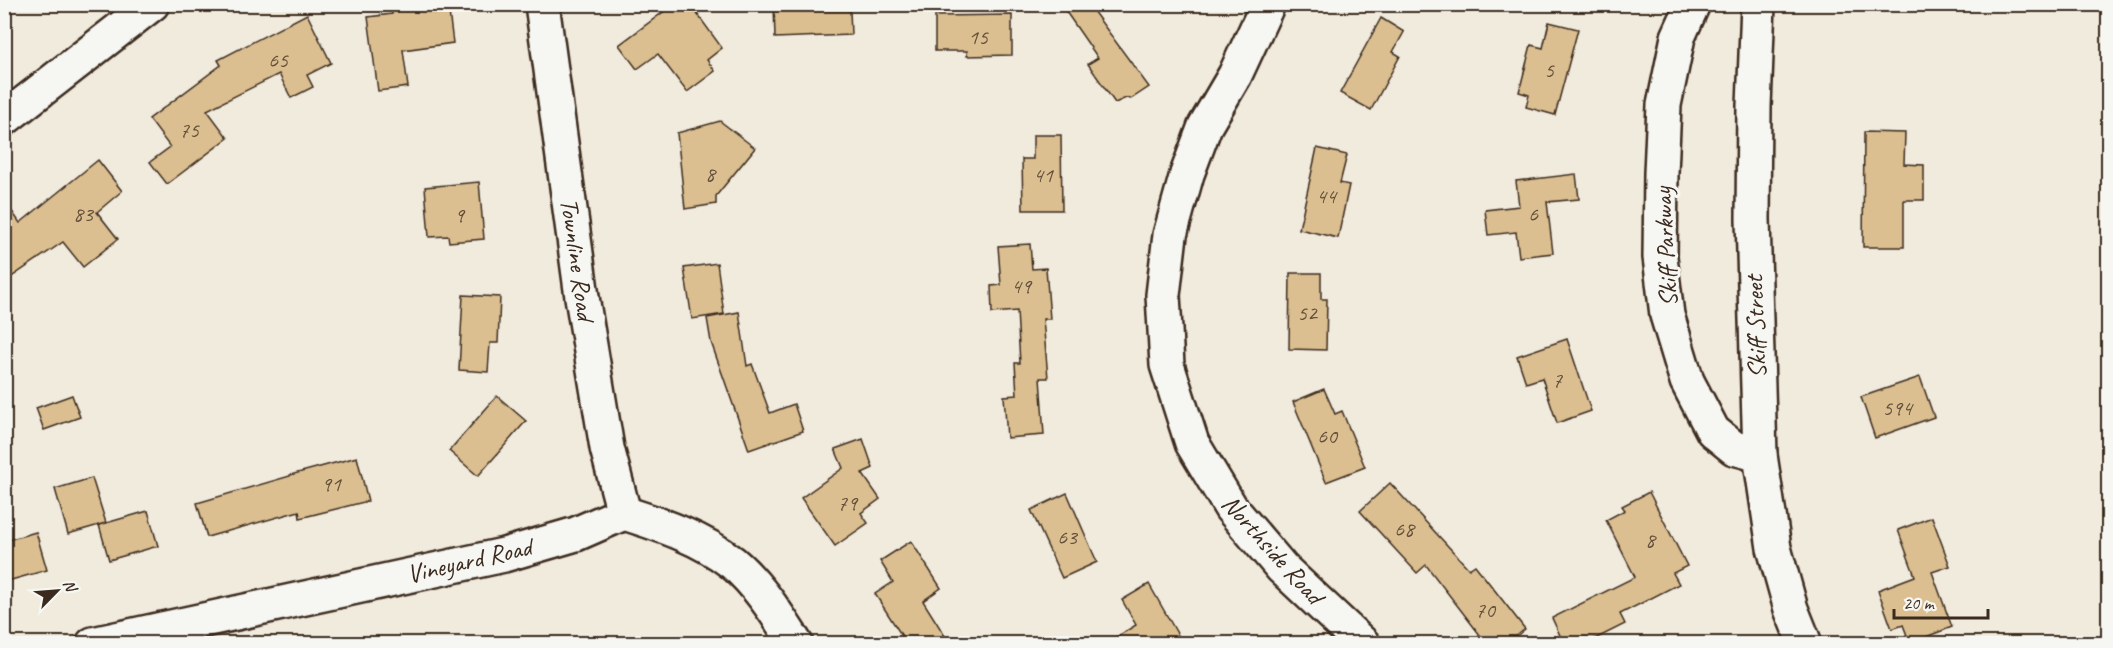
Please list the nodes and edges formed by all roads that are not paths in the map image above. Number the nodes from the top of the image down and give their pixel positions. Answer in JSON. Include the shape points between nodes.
{"nodes":[{"id":1,"x":152,"y":4,"type":"edge"},
{"id":2,"x":542,"y":4,"type":"edge"},
{"id":3,"x":1268,"y":4,"type":"edge"},
{"id":4,"x":1693,"y":4,"type":"edge"},
{"id":5,"x":1758,"y":4,"type":"edge"},
{"id":6,"x":4,"y":119,"type":"edge"},
{"id":7,"x":1760,"y":455,"type":"junction"},
{"id":8,"x":624,"y":513,"type":"junction"},
{"id":9,"x":93,"y":644,"type":"edge"},
{"id":10,"x":796,"y":644,"type":"edge"},
{"id":11,"x":1363,"y":644,"type":"edge"},
{"id":12,"x":1805,"y":644,"type":"edge"}],
"edges":[{"from":1,"to":6,"type":"street"},
{"from":2,"to":8,"type":"street","name":"Townline Road","via":[[582,297],[607,448]]},
{"from":3,"to":11,"type":"street","name":"Northside Road","via":[[1235,75],[1205,126],[1187,174],[1170,235],[1162,295],[1167,365],[1192,443],[1231,508],[1282,568]]},
{"from":4,"to":7,"type":"street","name":"Skiff Parkway","via":[[1678,37],[1664,105],[1660,257],[1667,315],[1687,381],[1713,431],[1734,448]]},
{"from":5,"to":7,"type":"street","name":"Skiff Street","via":[[1753,219]]},
{"from":7,"to":12,"type":"street","name":"Skiff Street","via":[[1774,548]]},
{"from":8,"to":9,"type":"street","name":"Vineyard Road","via":[[576,534],[504,555]]},
{"from":8,"to":10,"type":"street","via":[[683,534],[732,563],[752,581]]}]}
